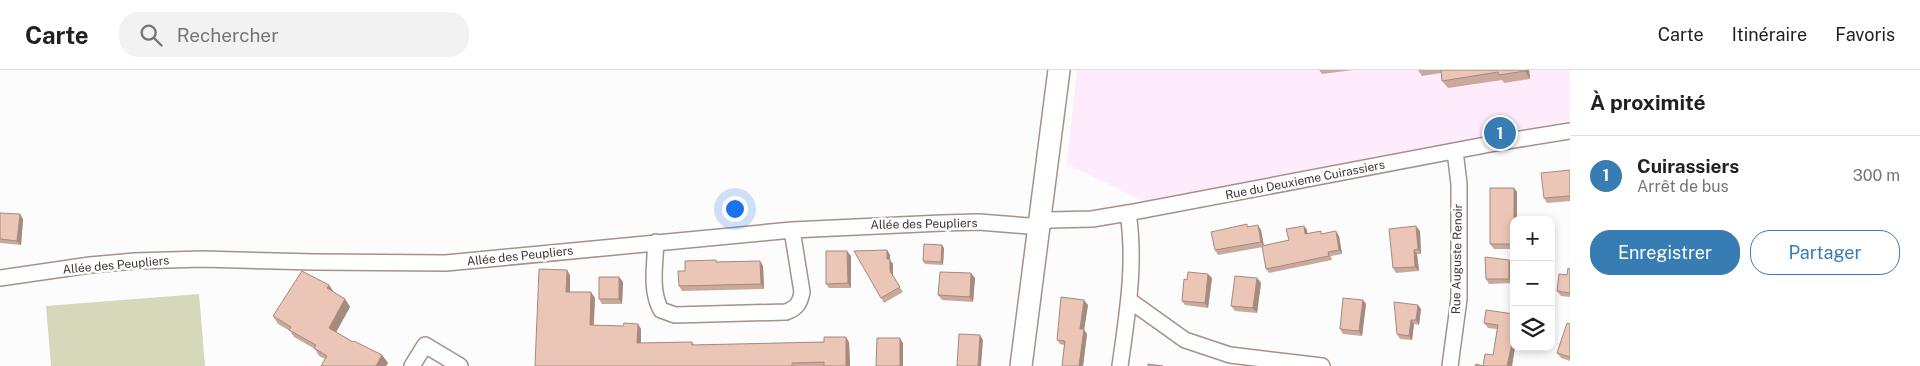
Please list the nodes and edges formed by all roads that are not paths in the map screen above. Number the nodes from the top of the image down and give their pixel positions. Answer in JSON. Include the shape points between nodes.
{"nodes":[{"id":1,"x":1058,"y":70,"type":"edge"},
{"id":2,"x":1570,"y":131,"type":"edge"},
{"id":3,"x":1455,"y":151,"type":"junction"},
{"id":4,"x":1128,"y":213,"type":"junction"},
{"id":5,"x":1040,"y":223,"type":"junction"},
{"id":6,"x":792,"y":230,"type":"junction"},
{"id":7,"x":656,"y":242,"type":"junction"},
{"id":8,"x":0,"y":278,"type":"edge"},
{"id":9,"x":1129,"y":300,"type":"junction"},
{"id":10,"x":412,"y":366,"type":"edge"},
{"id":11,"x":460,"y":366,"type":"edge"},
{"id":12,"x":1021,"y":366,"type":"edge"},
{"id":13,"x":1120,"y":366,"type":"edge"},
{"id":14,"x":1322,"y":366,"type":"edge"},
{"id":15,"x":1450,"y":366,"type":"edge"}],
"edges":[{"from":1,"to":5,"type":"main road"},
{"from":2,"to":3,"type":"street","name":"Rue du Deuxieme Cuirassiers"},
{"from":3,"to":4,"type":"street","name":"Rue du Deuxieme Cuirassiers"},
{"from":3,"to":15,"type":"street","name":"Rue Auguste Renoir","via":[[1459,184],[1459,299]]},
{"from":4,"to":5,"type":"street","name":"Rue du Deuxieme Cuirassiers"},
{"from":4,"to":9,"type":"street","via":[[1132,259]]},
{"from":5,"to":6,"type":"street","name":"Allée des Peupliers","via":[[1029,226],[942,223]]},
{"from":5,"to":12,"type":"main road"},
{"from":6,"to":7,"type":"street","name":"Allée des Peupliers"},
{"from":6,"to":7,"type":"street","via":[[802,292],[795,308],[786,312],[675,315],[661,310],[655,291]]},
{"from":7,"to":8,"type":"street","name":"Allée des Peupliers","via":[[446,263],[135,261]]},
{"from":9,"to":13,"type":"street"},
{"from":9,"to":14,"type":"street","via":[[1186,340],[1230,355]]},
{"from":10,"to":11,"type":"street","via":[[425,345]]}]}
